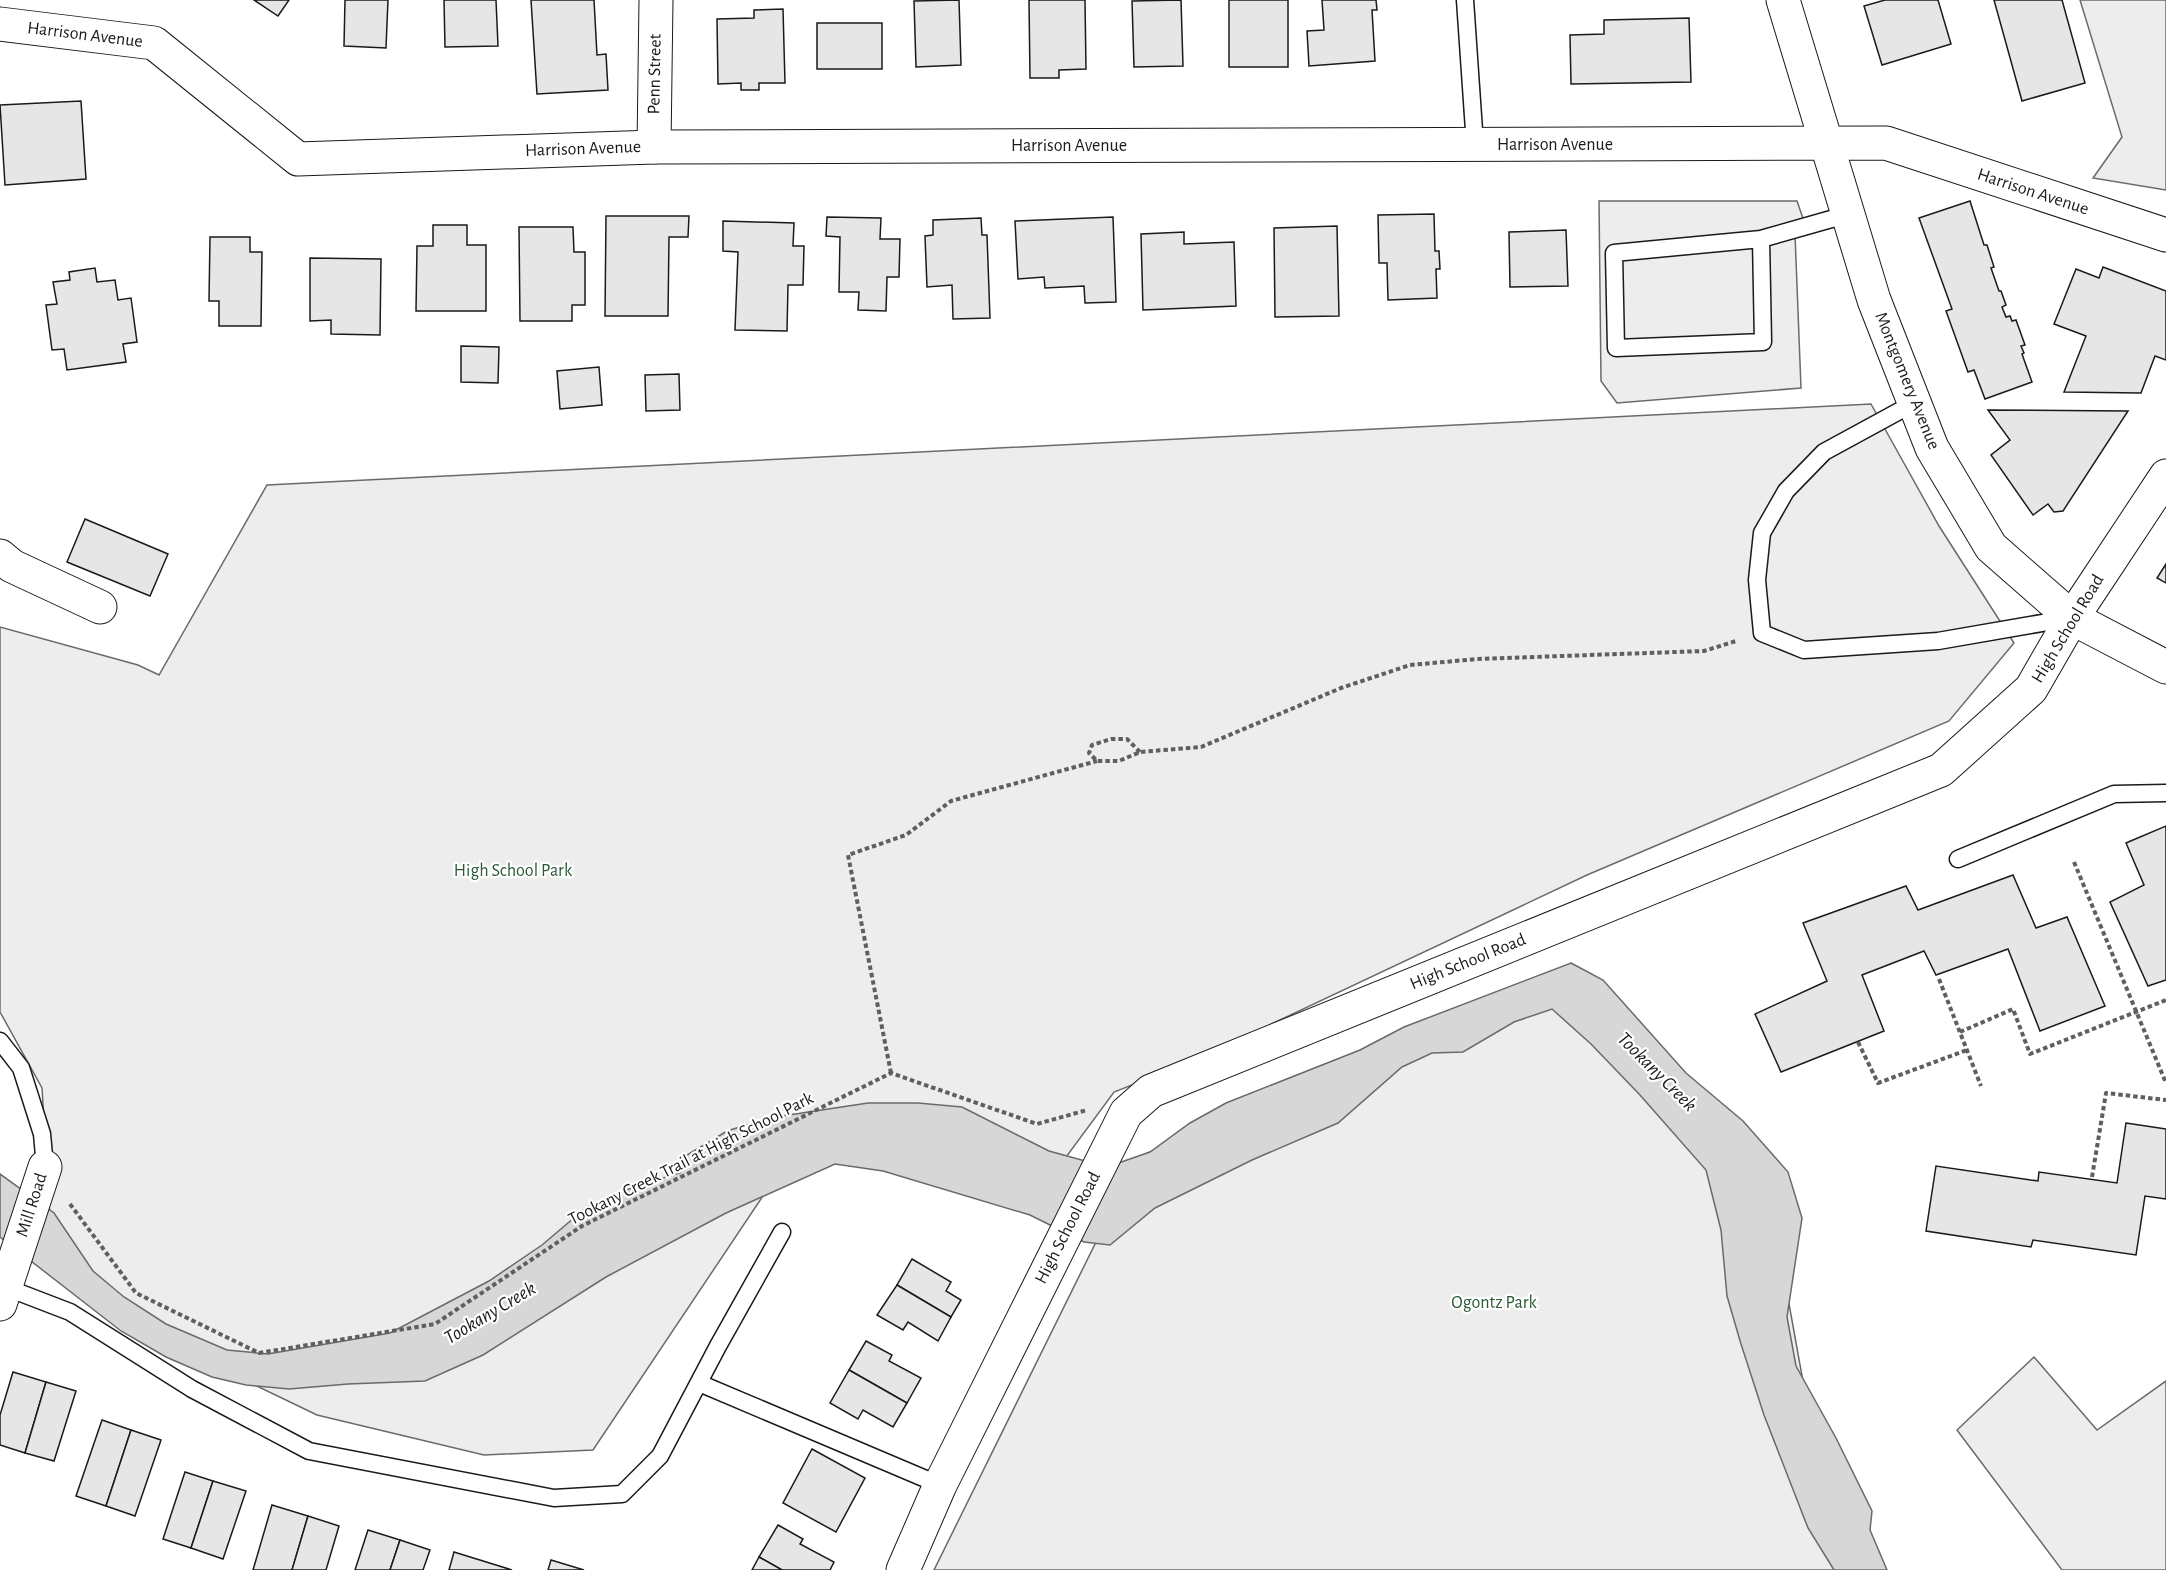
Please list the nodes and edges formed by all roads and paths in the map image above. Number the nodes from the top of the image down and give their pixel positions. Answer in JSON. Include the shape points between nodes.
{"nodes":[{"id":1,"x":656,"y":0,"type":"edge"},
{"id":2,"x":1464,"y":0,"type":"edge"},
{"id":3,"x":1783,"y":0,"type":"edge"},
{"id":4,"x":0,"y":24,"type":"edge"},
{"id":5,"x":1827,"y":144,"type":"junction"},
{"id":6,"x":1475,"y":145,"type":"junction"},
{"id":7,"x":654,"y":147,"type":"junction"},
{"id":8,"x":1849,"y":214,"type":"junction"},
{"id":9,"x":2166,"y":235,"type":"edge"},
{"id":10,"x":1761,"y":239,"type":"junction"},
{"id":11,"x":1914,"y":403,"type":"junction"},
{"id":12,"x":2166,"y":476,"type":"edge"},
{"id":13,"x":0,"y":556,"type":"edge"},
{"id":14,"x":100,"y":607,"type":"dead end"},
{"id":15,"x":2072,"y":618,"type":"junction"},
{"id":16,"x":1762,"y":633,"type":"junction"},
{"id":17,"x":2166,"y":667,"type":"edge"},
{"id":18,"x":1140,"y":752,"type":"junction"},
{"id":19,"x":1098,"y":761,"type":"junction"},
{"id":20,"x":2166,"y":793,"type":"edge"},
{"id":21,"x":1958,"y":859,"type":"dead end"},
{"id":22,"x":2074,"y":862,"type":"dead end"},
{"id":23,"x":1939,"y":979,"type":"dead end"},
{"id":24,"x":2166,"y":1000,"type":"edge"},
{"id":25,"x":2136,"y":1012,"type":"junction"},
{"id":26,"x":1960,"y":1032,"type":"junction"},
{"id":27,"x":0,"y":1041,"type":"edge"},
{"id":28,"x":1858,"y":1042,"type":"dead end"},
{"id":29,"x":1966,"y":1050,"type":"junction"},
{"id":30,"x":891,"y":1073,"type":"junction"},
{"id":31,"x":2166,"y":1083,"type":"edge"},
{"id":32,"x":1981,"y":1086,"type":"dead end"},
{"id":33,"x":2166,"y":1100,"type":"edge"},
{"id":34,"x":1094,"y":1108,"type":"dead end"},
{"id":35,"x":45,"y":1167,"type":"joint"},
{"id":36,"x":2092,"y":1177,"type":"dead end"},
{"id":37,"x":69,"y":1203,"type":"dead end"},
{"id":38,"x":782,"y":1232,"type":"dead end"},
{"id":39,"x":2,"y":1296,"type":"edge"},
{"id":40,"x":699,"y":1383,"type":"junction"},
{"id":41,"x":940,"y":1485,"type":"junction"},
{"id":42,"x":903,"y":1570,"type":"edge"}],
"edges":[{"from":1,"to":7,"type":"street","name":"Penn Street"},
{"from":2,"to":6,"type":"lane"},
{"from":3,"to":5,"type":"street","name":"Montgomery Avenue"},
{"from":4,"to":7,"type":"street","name":"Harrison Avenue","via":[[154,43],[298,159]]},
{"from":5,"to":6,"type":"street","name":"Harrison Avenue"},
{"from":5,"to":8,"type":"street","name":"Montgomery Avenue"},
{"from":5,"to":9,"type":"street","name":"Harrison Avenue","via":[[1886,144]]},
{"from":6,"to":7,"type":"street","name":"Harrison Avenue"},
{"from":8,"to":10,"type":"lane"},
{"from":8,"to":11,"type":"street","name":"Montgomery Avenue","via":[[1874,300]]},
{"from":10,"to":10,"type":"lane","via":[[1764,342],[1616,348],[1614,253]]},
{"from":11,"to":15,"type":"street","name":"Montgomery Avenue","via":[[1932,448],[1991,547]]},
{"from":11,"to":16,"type":"lane","via":[[1824,452],[1786,491],[1762,533],[1757,580]]},
{"from":12,"to":15,"type":"street","name":"High School Road"},
{"from":13,"to":14,"type":"street","via":[[12,566]]},
{"from":15,"to":16,"type":"lane","via":[[1938,640],[1804,650]]},
{"from":15,"to":17,"type":"street","name":"Montgomery Avenue"},
{"from":15,"to":41,"type":"street","name":"High School Road","via":[[2031,689],[1941,770],[1151,1091],[1126,1113]]},
{"from":16,"to":18,"type":"path","via":[[1704,651],[1410,665],[1341,688],[1201,747]]},
{"from":18,"to":19,"type":"path","via":[[1119,762]]},
{"from":18,"to":19,"type":"path","via":[[1127,739],[1111,739],[1092,745],[1089,753]]},
{"from":19,"to":30,"type":"path","via":[[951,801],[906,835],[848,855]]},
{"from":20,"to":21,"type":"lane","via":[[2114,794]]},
{"from":22,"to":25,"type":"path"},
{"from":23,"to":26,"type":"path"},
{"from":24,"to":25,"type":"path"},
{"from":25,"to":26,"type":"path","via":[[2030,1054],[2013,1009]]},
{"from":25,"to":31,"type":"path"},
{"from":26,"to":29,"type":"path"},
{"from":27,"to":35,"type":"lane","name":"Mill Road","via":[[21,1068],[42,1134]]},
{"from":28,"to":29,"type":"path","via":[[1878,1083]]},
{"from":29,"to":32,"type":"path"},
{"from":30,"to":34,"type":"path","via":[[1037,1124]]},
{"from":30,"to":37,"type":"path","name":"Tookany Creek Trail at High School Park","via":[[582,1226],[435,1324],[259,1353],[136,1293]]},
{"from":33,"to":36,"type":"path","via":[[2106,1093]]},
{"from":35,"to":39,"type":"street","name":"Mill Road"},
{"from":38,"to":40,"type":"lane"},
{"from":39,"to":40,"type":"lane","via":[[70,1312],[192,1389],[309,1451],[554,1498],[622,1494],[660,1456]]},
{"from":40,"to":41,"type":"lane"},
{"from":41,"to":42,"type":"street","name":"High School Road"}]}
